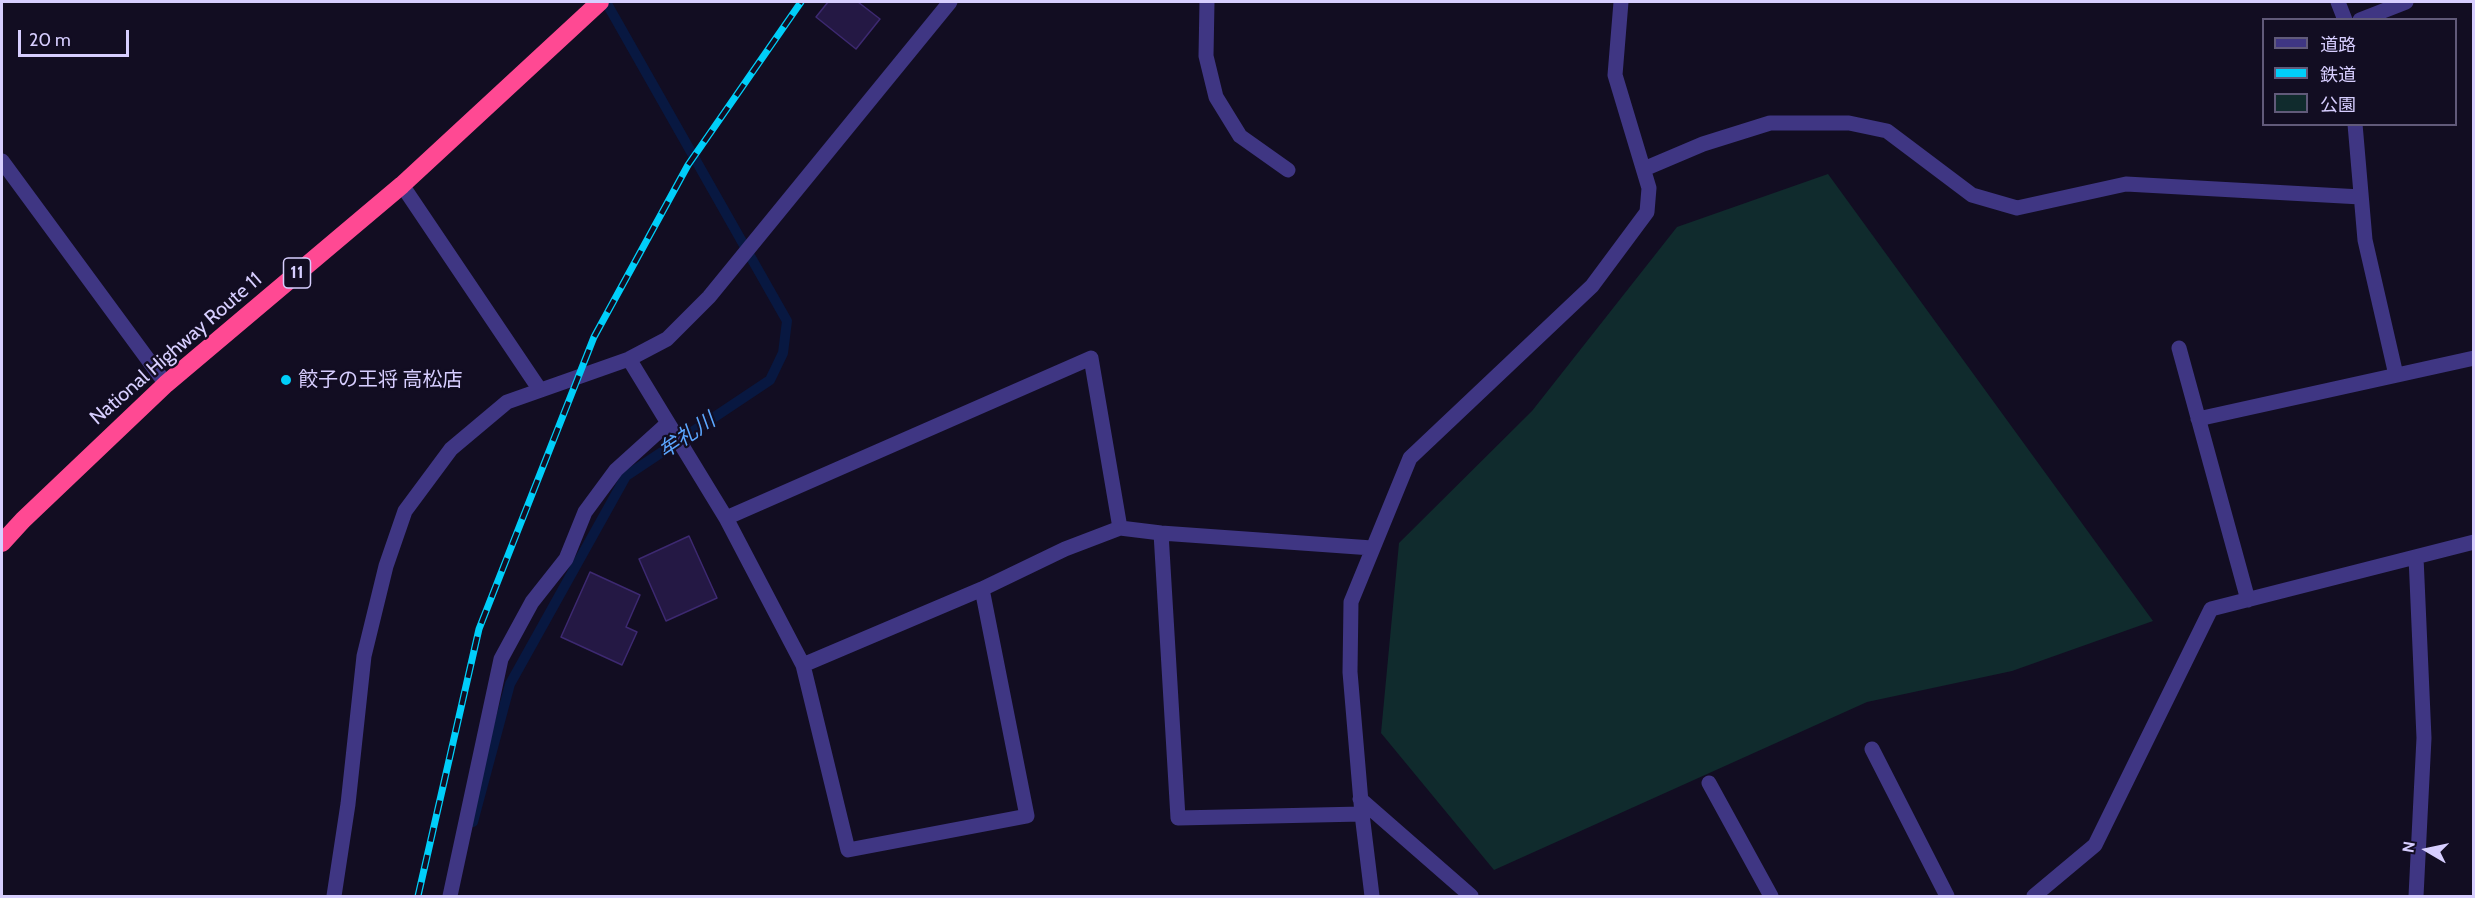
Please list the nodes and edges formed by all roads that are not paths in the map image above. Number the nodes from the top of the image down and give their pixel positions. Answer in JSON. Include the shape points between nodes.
{"nodes":[{"id":1,"x":950,"y":2,"type":"edge"},
{"id":2,"x":1207,"y":2,"type":"edge"},
{"id":3,"x":1621,"y":2,"type":"edge"},
{"id":4,"x":2338,"y":2,"type":"edge"},
{"id":5,"x":2406,"y":2,"type":"edge"},
{"id":6,"x":597,"y":4,"type":"edge"},
{"id":7,"x":2344,"y":18,"type":"edge"},
{"id":8,"x":2365,"y":18,"type":"edge"},
{"id":9,"x":2355,"y":126,"type":"edge"},
{"id":10,"x":2,"y":161,"type":"edge"},
{"id":11,"x":1644,"y":169,"type":"junction"},
{"id":12,"x":1288,"y":170,"type":"dead end"},
{"id":13,"x":402,"y":185,"type":"junction"},
{"id":14,"x":2361,"y":197,"type":"junction"},
{"id":15,"x":2179,"y":348,"type":"dead end"},
{"id":16,"x":2474,"y":358,"type":"edge"},
{"id":17,"x":629,"y":359,"type":"junction"},
{"id":18,"x":2396,"y":375,"type":"junction"},
{"id":19,"x":166,"y":384,"type":"junction"},
{"id":20,"x":540,"y":390,"type":"junction"},
{"id":21,"x":2198,"y":419,"type":"junction"},
{"id":22,"x":670,"y":427,"type":"junction"},
{"id":23,"x":726,"y":518,"type":"junction"},
{"id":24,"x":1120,"y":528,"type":"junction"},
{"id":25,"x":1161,"y":533,"type":"junction"},
{"id":26,"x":2474,"y":542,"type":"edge"},
{"id":27,"x":2,"y":543,"type":"edge"},
{"id":28,"x":1372,"y":548,"type":"junction"},
{"id":29,"x":2416,"y":557,"type":"junction"},
{"id":30,"x":982,"y":589,"type":"junction"},
{"id":31,"x":2248,"y":600,"type":"junction"},
{"id":32,"x":803,"y":665,"type":"junction"},
{"id":33,"x":1872,"y":749,"type":"dead end"},
{"id":34,"x":1709,"y":783,"type":"dead end"},
{"id":35,"x":1361,"y":807,"type":"junction"},
{"id":36,"x":334,"y":897,"type":"edge"},
{"id":37,"x":450,"y":897,"type":"edge"},
{"id":38,"x":1372,"y":897,"type":"edge"},
{"id":39,"x":1471,"y":897,"type":"edge"},
{"id":40,"x":1771,"y":897,"type":"edge"},
{"id":41,"x":1947,"y":897,"type":"edge"},
{"id":42,"x":2034,"y":897,"type":"edge"},
{"id":43,"x":2416,"y":897,"type":"edge"}],
"edges":[{"from":1,"to":17,"type":"street","via":[[709,297],[667,339]]},
{"from":2,"to":12,"type":"street","via":[[1206,56],[1216,98],[1240,136]]},
{"from":3,"to":11,"type":"street","via":[[1615,75]]},
{"from":4,"to":7,"type":"street"},
{"from":5,"to":8,"type":"street"},
{"from":6,"to":13,"type":"highway","name":"National Highway Route 11","number":"11"},
{"from":9,"to":14,"type":"street"},
{"from":10,"to":19,"type":"street"},
{"from":11,"to":14,"type":"street","via":[[1703,144],[1770,123],[1849,123],[1887,131],[1972,195],[2017,208],[2126,184]]},
{"from":11,"to":28,"type":"street","via":[[1649,188],[1647,212],[1592,286],[1410,458]]},
{"from":13,"to":19,"type":"highway","name":"National Highway Route 11","number":"11"},
{"from":13,"to":20,"type":"street"},
{"from":14,"to":18,"type":"street","via":[[2365,240]]},
{"from":15,"to":21,"type":"street"},
{"from":16,"to":18,"type":"street"},
{"from":17,"to":20,"type":"street"},
{"from":17,"to":22,"type":"street"},
{"from":18,"to":21,"type":"street"},
{"from":19,"to":27,"type":"highway","name":"National Highway Route 11","number":"11"},
{"from":20,"to":36,"type":"street","via":[[507,402],[451,449],[405,511],[386,566],[364,656]]},
{"from":21,"to":31,"type":"street"},
{"from":22,"to":23,"type":"street"},
{"from":22,"to":37,"type":"street","via":[[616,470],[585,512],[566,560],[532,602],[501,659]]},
{"from":23,"to":24,"type":"street","via":[[1091,358]]},
{"from":23,"to":32,"type":"street"},
{"from":24,"to":25,"type":"street"},
{"from":24,"to":30,"type":"street","via":[[1065,549]]},
{"from":25,"to":28,"type":"street"},
{"from":25,"to":35,"type":"street","via":[[1178,818]]},
{"from":26,"to":29,"type":"street"},
{"from":28,"to":35,"type":"street","via":[[1351,602],[1350,672]]},
{"from":29,"to":31,"type":"street"},
{"from":29,"to":43,"type":"street","via":[[2424,738]]},
{"from":30,"to":32,"type":"street"},
{"from":30,"to":32,"type":"street","via":[[1027,816],[848,850]]},
{"from":31,"to":42,"type":"street","via":[[2211,609],[2096,845]]},
{"from":33,"to":41,"type":"street"},
{"from":34,"to":40,"type":"street"},
{"from":35,"to":38,"type":"street"},
{"from":35,"to":39,"type":"street"}]}
